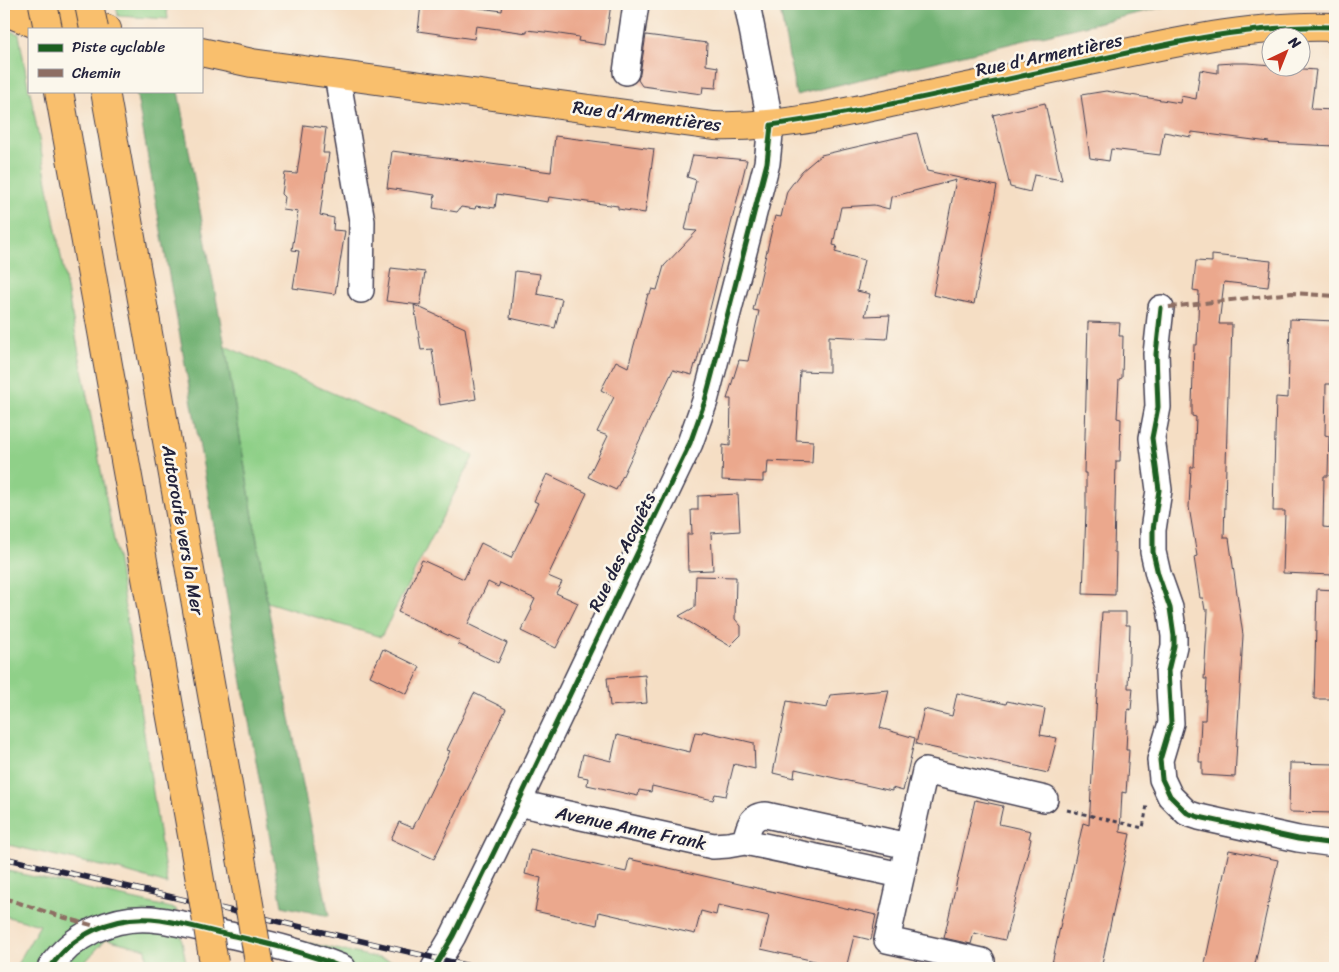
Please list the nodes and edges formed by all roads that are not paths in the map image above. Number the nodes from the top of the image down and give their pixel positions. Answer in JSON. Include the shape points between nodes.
{"nodes":[{"id":1,"x":29,"y":4,"type":"edge"},
{"id":2,"x":43,"y":4,"type":"edge"},
{"id":3,"x":89,"y":4,"type":"edge"},
{"id":4,"x":636,"y":4,"type":"edge"},
{"id":5,"x":747,"y":4,"type":"edge"},
{"id":6,"x":4,"y":11,"type":"edge"},
{"id":7,"x":1335,"y":27,"type":"edge"},
{"id":8,"x":46,"y":28,"type":"edge"},
{"id":9,"x":48,"y":28,"type":"edge"},
{"id":10,"x":94,"y":28,"type":"edge"},
{"id":11,"x":104,"y":28,"type":"edge"},
{"id":12,"x":202,"y":52,"type":"edge"},
{"id":13,"x":202,"y":61,"type":"edge"},
{"id":14,"x":252,"y":63,"type":"junction"},
{"id":15,"x":626,"y":72,"type":"dead end"},
{"id":16,"x":337,"y":75,"type":"junction"},
{"id":17,"x":59,"y":92,"type":"edge"},
{"id":18,"x":105,"y":92,"type":"edge"},
{"id":19,"x":771,"y":125,"type":"junction"},
{"id":20,"x":361,"y":290,"type":"dead end"},
{"id":21,"x":1161,"y":308,"type":"dead end"},
{"id":22,"x":1045,"y":799,"type":"road end"},
{"id":23,"x":518,"y":802,"type":"junction"},
{"id":24,"x":745,"y":842,"type":"junction"},
{"id":25,"x":1335,"y":844,"type":"edge"},
{"id":26,"x":908,"y":846,"type":"junction"},
{"id":27,"x":901,"y":875,"type":"junction"},
{"id":28,"x":215,"y":966,"type":"edge"},
{"id":29,"x":50,"y":968,"type":"edge"},
{"id":30,"x":260,"y":968,"type":"edge"},
{"id":31,"x":343,"y":968,"type":"edge"},
{"id":32,"x":434,"y":968,"type":"edge"},
{"id":33,"x":980,"y":968,"type":"edge"}],
"edges":[{"from":1,"to":11,"type":"main road"},
{"from":2,"to":9,"type":"main road","bridge":true},
{"from":3,"to":10,"type":"main road","bridge":true},
{"from":4,"to":15,"type":"street"},
{"from":5,"to":19,"type":"street","name":"Rue des Acquêts"},
{"from":6,"to":8,"type":"main road"},
{"from":7,"to":19,"type":"main road","name":"Rue d'Armentières","via":[[1274,28],[1214,36]]},
{"from":12,"to":14,"type":"main road","name":"Rue d'Armentières"},
{"from":13,"to":14,"type":"main road","name":"Rue d'Armentières"},
{"from":14,"to":16,"type":"main road","name":"Rue d'Armentières"},
{"from":16,"to":19,"type":"main road","name":"Rue d'Armentières","via":[[714,126]]},
{"from":16,"to":20,"type":"street","via":[[362,221]]},
{"from":17,"to":28,"type":"main road","bridge":true},
{"from":18,"to":30,"type":"main road","name":"Autoroute vers la Mer","bridge":true},
{"from":19,"to":23,"type":"street","name":"Rue des Acquêts","via":[[767,163],[705,400],[690,443]]},
{"from":21,"to":25,"type":"street","via":[[1156,354],[1158,407],[1152,438],[1159,490],[1153,552],[1170,608],[1174,636],[1168,671],[1171,723],[1160,760],[1162,779],[1178,806],[1198,818]]},
{"from":22,"to":26,"type":"street","via":[[925,771]]},
{"from":23,"to":24,"type":"street","name":"Avenue Anne Frank","via":[[713,846]]},
{"from":23,"to":32,"type":"street","name":"Rue des Acquêts"},
{"from":24,"to":26,"type":"street","via":[[752,820],[766,815]]},
{"from":24,"to":27,"type":"street","name":"Avenue Anne Frank"},
{"from":26,"to":27,"type":"street"},
{"from":27,"to":33,"type":"street","via":[[887,940],[982,961]]},
{"from":29,"to":31,"type":"street","via":[[68,948],[92,931],[110,924],[144,919],[286,948]]}]}
